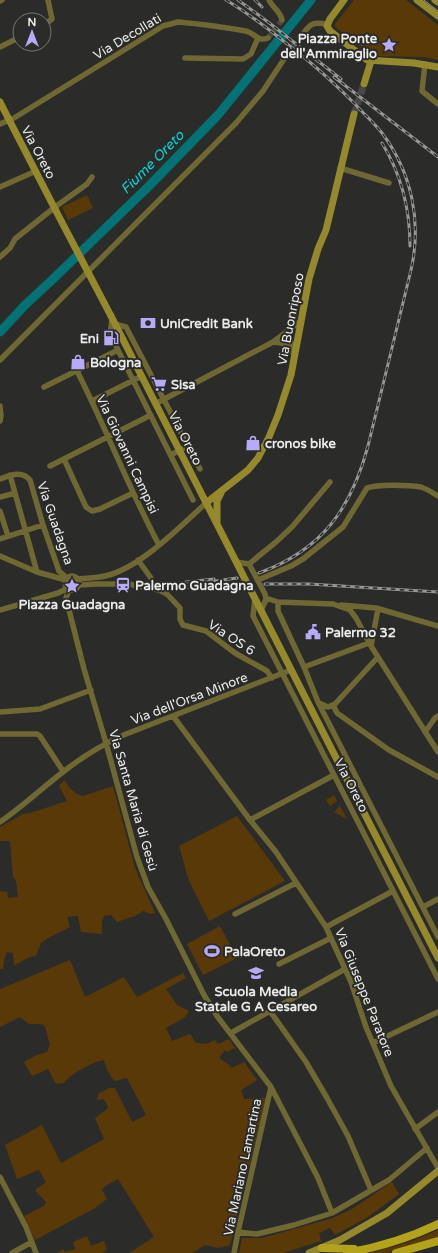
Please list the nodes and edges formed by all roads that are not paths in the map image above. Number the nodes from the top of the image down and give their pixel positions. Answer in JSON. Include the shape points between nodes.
{"nodes":[{"id":1,"x":48,"y":0,"type":"edge"},
{"id":2,"x":269,"y":0,"type":"edge"},
{"id":3,"x":344,"y":0,"type":"edge"},
{"id":4,"x":417,"y":0,"type":"edge"},
{"id":5,"x":435,"y":0,"type":"edge"},
{"id":6,"x":438,"y":2,"type":"edge"},
{"id":7,"x":51,"y":12,"type":"edge"},
{"id":8,"x":438,"y":16,"type":"edge"},
{"id":9,"x":282,"y":20,"type":"dead end"},
{"id":10,"x":327,"y":24,"type":"junction"},
{"id":11,"x":302,"y":35,"type":"tunnel mouth"},
{"id":12,"x":258,"y":38,"type":"junction"},
{"id":13,"x":268,"y":38,"type":"dead end"},
{"id":14,"x":12,"y":41,"type":"edge"},
{"id":15,"x":0,"y":47,"type":"edge"},
{"id":16,"x":288,"y":53,"type":"tunnel mouth"},
{"id":17,"x":185,"y":58,"type":"dead end"},
{"id":18,"x":371,"y":61,"type":"junction"},
{"id":19,"x":425,"y":64,"type":"junction"},
{"id":20,"x":438,"y":67,"type":"edge"},
{"id":21,"x":364,"y":84,"type":"tunnel mouth"},
{"id":22,"x":0,"y":102,"type":"edge"},
{"id":23,"x":438,"y":104,"type":"edge"},
{"id":24,"x":354,"y":114,"type":"tunnel mouth"},
{"id":25,"x":9,"y":120,"type":"junction"},
{"id":26,"x":0,"y":124,"type":"edge"},
{"id":27,"x":340,"y":168,"type":"junction"},
{"id":28,"x":36,"y":171,"type":"junction"},
{"id":29,"x":92,"y":177,"type":"dead end"},
{"id":30,"x":389,"y":183,"type":"dead end"},
{"id":31,"x":0,"y":187,"type":"edge"},
{"id":32,"x":55,"y":209,"type":"junction"},
{"id":33,"x":0,"y":258,"type":"edge"},
{"id":34,"x":113,"y":320,"type":"junction"},
{"id":35,"x":301,"y":322,"type":"junction"},
{"id":36,"x":286,"y":333,"type":"junction"},
{"id":37,"x":273,"y":342,"type":"junction"},
{"id":38,"x":118,"y":350,"type":"junction"},
{"id":39,"x":294,"y":356,"type":"junction"},
{"id":40,"x":0,"y":360,"type":"edge"},
{"id":41,"x":77,"y":371,"type":"junction"},
{"id":42,"x":142,"y":376,"type":"junction"},
{"id":43,"x":134,"y":380,"type":"junction"},
{"id":44,"x":44,"y":388,"type":"dead end"},
{"id":45,"x":163,"y":400,"type":"junction"},
{"id":46,"x":92,"y":401,"type":"junction"},
{"id":47,"x":155,"y":404,"type":"junction"},
{"id":48,"x":0,"y":406,"type":"edge"},
{"id":49,"x":151,"y":415,"type":"junction"},
{"id":50,"x":0,"y":421,"type":"edge"},
{"id":51,"x":107,"y":436,"type":"junction"},
{"id":52,"x":188,"y":446,"type":"junction"},
{"id":53,"x":179,"y":451,"type":"junction"},
{"id":54,"x":171,"y":455,"type":"junction"},
{"id":55,"x":64,"y":459,"type":"junction"},
{"id":56,"x":50,"y":466,"type":"dead end"},
{"id":57,"x":200,"y":470,"type":"dead end"},
{"id":58,"x":10,"y":476,"type":"junction"},
{"id":59,"x":0,"y":478,"type":"edge"},
{"id":60,"x":330,"y":482,"type":"dead end"},
{"id":61,"x":15,"y":493,"type":"junction"},
{"id":62,"x":133,"y":493,"type":"junction"},
{"id":63,"x":221,"y":493,"type":"junction"},
{"id":64,"x":438,"y":496,"type":"edge"},
{"id":65,"x":0,"y":497,"type":"edge"},
{"id":66,"x":193,"y":500,"type":"dead end"},
{"id":67,"x":206,"y":503,"type":"junction"},
{"id":68,"x":0,"y":511,"type":"edge"},
{"id":69,"x":217,"y":524,"type":"junction"},
{"id":70,"x":43,"y":525,"type":"junction"},
{"id":71,"x":25,"y":530,"type":"junction"},
{"id":72,"x":8,"y":536,"type":"junction"},
{"id":73,"x":0,"y":539,"type":"edge"},
{"id":74,"x":159,"y":545,"type":"junction"},
{"id":75,"x":0,"y":556,"type":"edge"},
{"id":76,"x":138,"y":560,"type":"junction"},
{"id":77,"x":236,"y":562,"type":"junction"},
{"id":78,"x":249,"y":564,"type":"junction"},
{"id":79,"x":36,"y":572,"type":"junction"},
{"id":80,"x":151,"y":578,"type":"dead end"},
{"id":81,"x":67,"y":579,"type":"junction"},
{"id":82,"x":258,"y":580,"type":"junction"},
{"id":83,"x":78,"y":582,"type":"junction"},
{"id":84,"x":69,"y":589,"type":"junction"},
{"id":85,"x":255,"y":599,"type":"junction"},
{"id":86,"x":265,"y":601,"type":"junction"},
{"id":87,"x":278,"y":602,"type":"junction"},
{"id":88,"x":333,"y":604,"type":"junction"},
{"id":89,"x":378,"y":609,"type":"junction"},
{"id":90,"x":0,"y":610,"type":"edge"},
{"id":91,"x":261,"y":611,"type":"junction"},
{"id":92,"x":438,"y":626,"type":"edge"},
{"id":93,"x":370,"y":644,"type":"junction"},
{"id":94,"x":378,"y":657,"type":"junction"},
{"id":95,"x":304,"y":667,"type":"junction"},
{"id":96,"x":291,"y":670,"type":"junction"},
{"id":97,"x":282,"y":674,"type":"junction"},
{"id":98,"x":272,"y":678,"type":"junction"},
{"id":99,"x":91,"y":690,"type":"junction"},
{"id":100,"x":318,"y":702,"type":"junction"},
{"id":101,"x":333,"y":705,"type":"junction"},
{"id":102,"x":0,"y":712,"type":"edge"},
{"id":103,"x":173,"y":716,"type":"junction"},
{"id":104,"x":438,"y":716,"type":"edge"},
{"id":105,"x":425,"y":732,"type":"junction"},
{"id":106,"x":0,"y":734,"type":"edge"},
{"id":107,"x":106,"y":743,"type":"junction"},
{"id":108,"x":438,"y":752,"type":"edge"},
{"id":109,"x":63,"y":771,"type":"junction"},
{"id":110,"x":334,"y":775,"type":"junction"},
{"id":111,"x":438,"y":777,"type":"edge"},
{"id":112,"x":250,"y":820,"type":"junction"},
{"id":113,"x":0,"y":822,"type":"edge"},
{"id":114,"x":296,"y":883,"type":"junction"},
{"id":115,"x":393,"y":892,"type":"junction"},
{"id":116,"x":438,"y":899,"type":"edge"},
{"id":117,"x":423,"y":907,"type":"junction"},
{"id":118,"x":236,"y":914,"type":"dead end"},
{"id":119,"x":326,"y":927,"type":"junction"},
{"id":120,"x":438,"y":936,"type":"edge"},
{"id":121,"x":331,"y":938,"type":"junction"},
{"id":122,"x":438,"y":958,"type":"edge"},
{"id":123,"x":279,"y":964,"type":"dead end"},
{"id":124,"x":345,"y":969,"type":"junction"},
{"id":125,"x":438,"y":979,"type":"edge"},
{"id":126,"x":270,"y":1011,"type":"junction"},
{"id":127,"x":438,"y":1012,"type":"edge"},
{"id":128,"x":231,"y":1033,"type":"junction"},
{"id":129,"x":373,"y":1043,"type":"junction"},
{"id":130,"x":271,"y":1087,"type":"junction"},
{"id":131,"x":438,"y":1112,"type":"edge"},
{"id":132,"x":415,"y":1129,"type":"junction"},
{"id":133,"x":427,"y":1148,"type":"junction"},
{"id":134,"x":438,"y":1170,"type":"edge"},
{"id":135,"x":0,"y":1177,"type":"edge"},
{"id":136,"x":371,"y":1190,"type":"junction"},
{"id":137,"x":332,"y":1213,"type":"junction"},
{"id":138,"x":438,"y":1224,"type":"edge"},
{"id":139,"x":238,"y":1232,"type":"junction"},
{"id":140,"x":438,"y":1241,"type":"edge"},
{"id":141,"x":32,"y":1242,"type":"junction"},
{"id":142,"x":322,"y":1248,"type":"junction"},
{"id":143,"x":373,"y":1248,"type":"junction"},
{"id":144,"x":12,"y":1253,"type":"edge"},
{"id":145,"x":36,"y":1253,"type":"edge"},
{"id":146,"x":234,"y":1253,"type":"edge"},
{"id":147,"x":309,"y":1253,"type":"edge"},
{"id":148,"x":347,"y":1253,"type":"edge"},
{"id":149,"x":396,"y":1253,"type":"edge"}],
"edges":[{"from":1,"to":7,"type":"street"},
{"from":2,"to":9,"type":"street"},
{"from":3,"to":10,"type":"street"},
{"from":4,"to":8,"type":"street"},
{"from":5,"to":6,"type":"street"},
{"from":10,"to":11,"type":"street","via":[[312,23]]},
{"from":10,"to":18,"type":"street","via":[[330,31],[362,57]]},
{"from":12,"to":13,"type":"street","name":"Via Decollati"},
{"from":12,"to":17,"type":"street","via":[[251,54],[243,59]]},
{"from":12,"to":25,"type":"street","name":"Via Decollati","via":[[249,32],[224,27],[171,23]]},
{"from":14,"to":15,"type":"street"},
{"from":16,"to":40,"type":"street","via":[[263,91],[236,123]]},
{"from":18,"to":19,"type":"street"},
{"from":18,"to":21,"type":"street"},
{"from":19,"to":20,"type":"street"},
{"from":19,"to":23,"type":"street","via":[[422,91]]},
{"from":22,"to":25,"type":"street","name":"Via Oreto"},
{"from":24,"to":27,"type":"street","name":"Via Buonriposo"},
{"from":25,"to":26,"type":"street","name":"Via Decollati"},
{"from":25,"to":28,"type":"street","name":"Via Oreto"},
{"from":27,"to":30,"type":"street"},
{"from":27,"to":35,"type":"street","name":"Via Buonriposo","via":[[326,230],[309,279]]},
{"from":28,"to":31,"type":"street"},
{"from":28,"to":32,"type":"street","name":"Via Oreto"},
{"from":29,"to":32,"type":"street","via":[[87,184]]},
{"from":32,"to":33,"type":"street","via":[[15,239]]},
{"from":32,"to":34,"type":"street","name":"Via Oreto","bridge":true},
{"from":34,"to":38,"type":"street","name":"Via Oreto","via":[[110,334]]},
{"from":34,"to":42,"type":"street","name":"Via Oreto"},
{"from":34,"to":45,"type":"street","name":"Via Oreto","via":[[126,327]]},
{"from":35,"to":36,"type":"street"},
{"from":35,"to":39,"type":"street","name":"Via Buonriposo"},
{"from":36,"to":37,"type":"street"},
{"from":36,"to":39,"type":"street","via":[[292,344]]},
{"from":37,"to":39,"type":"street","via":[[290,347]]},
{"from":37,"to":45,"type":"street"},
{"from":38,"to":41,"type":"street"},
{"from":38,"to":43,"type":"street","name":"Via Oreto"},
{"from":39,"to":63,"type":"street","name":"Via Buonriposo","via":[[280,409],[264,448],[248,470]]},
{"from":41,"to":44,"type":"street"},
{"from":41,"to":46,"type":"street","name":"Via Giovanni Campisi"},
{"from":42,"to":43,"type":"street"},
{"from":42,"to":47,"type":"street","name":"Via Oreto"},
{"from":43,"to":46,"type":"street"},
{"from":43,"to":49,"type":"street","name":"Via Oreto"},
{"from":45,"to":47,"type":"street"},
{"from":45,"to":52,"type":"street","name":"Via Oreto"},
{"from":46,"to":51,"type":"street","name":"Via Giovanni Campisi"},
{"from":47,"to":53,"type":"street","name":"Via Oreto"},
{"from":48,"to":50,"type":"street"},
{"from":49,"to":51,"type":"street"},
{"from":49,"to":54,"type":"street","name":"Via Oreto"},
{"from":51,"to":55,"type":"street"},
{"from":51,"to":62,"type":"street","name":"Via Giovanni Campisi"},
{"from":52,"to":53,"type":"street"},
{"from":52,"to":57,"type":"street","name":"Via Oreto"},
{"from":53,"to":54,"type":"street"},
{"from":53,"to":67,"type":"street","name":"Via Oreto"},
{"from":54,"to":66,"type":"street","name":"Via Oreto"},
{"from":55,"to":56,"type":"street"},
{"from":55,"to":62,"type":"street","via":[[86,507],[92,511]]},
{"from":58,"to":59,"type":"street","name":"Via Guadagna"},
{"from":58,"to":61,"type":"street"},
{"from":58,"to":70,"type":"street","name":"Via Guadagna","via":[[22,474],[30,480]]},
{"from":60,"to":78,"type":"street","via":[[292,527]]},
{"from":61,"to":65,"type":"street"},
{"from":61,"to":71,"type":"street"},
{"from":62,"to":74,"type":"street","name":"Via Giovanni Campisi"},
{"from":63,"to":67,"type":"street","name":"Via Buonriposo"},
{"from":63,"to":69,"type":"street","via":[[217,501]]},
{"from":64,"to":82,"type":"street","via":[[418,487],[369,487],[343,527],[302,559]]},
{"from":67,"to":69,"type":"street","name":"Via Oreto"},
{"from":67,"to":74,"type":"street"},
{"from":68,"to":72,"type":"street"},
{"from":69,"to":77,"type":"street","name":"Via Oreto"},
{"from":70,"to":71,"type":"street"},
{"from":70,"to":81,"type":"street","name":"Via Guadagna","via":[[59,571]]},
{"from":71,"to":72,"type":"street"},
{"from":71,"to":79,"type":"street"},
{"from":72,"to":73,"type":"street"},
{"from":74,"to":76,"type":"street"},
{"from":75,"to":79,"type":"street"},
{"from":76,"to":80,"type":"street"},
{"from":76,"to":83,"type":"street","via":[[106,576]]},
{"from":77,"to":78,"type":"street"},
{"from":77,"to":85,"type":"street","name":"Via Oreto"},
{"from":78,"to":82,"type":"street"},
{"from":79,"to":81,"type":"street"},
{"from":81,"to":83,"type":"street","via":[[74,577]]},
{"from":81,"to":84,"type":"street","via":[[66,585]]},
{"from":82,"to":86,"type":"street","via":[[266,594]]},
{"from":83,"to":84,"type":"street","via":[[74,590]]},
{"from":83,"to":98,"type":"street","name":"Via OS 6","via":[[128,584],[163,591],[180,608],[183,625],[206,631],[235,654],[267,671]]},
{"from":84,"to":90,"type":"street"},
{"from":84,"to":99,"type":"street","name":"Via Santa Maria di Gesù","via":[[66,598]]},
{"from":85,"to":91,"type":"street","name":"Via Oreto"},
{"from":85,"to":97,"type":"street","name":"Via Oreto","via":[[253,616]]},
{"from":86,"to":87,"type":"street","via":[[269,599]]},
{"from":86,"to":91,"type":"street"},
{"from":87,"to":88,"type":"street"},
{"from":87,"to":95,"type":"street","name":"Via Oreto","via":[[278,611]]},
{"from":88,"to":89,"type":"street"},
{"from":88,"to":93,"type":"street","via":[[350,610]]},
{"from":89,"to":92,"type":"street"},
{"from":89,"to":93,"type":"street"},
{"from":91,"to":96,"type":"street","name":"Via Oreto"},
{"from":93,"to":94,"type":"street"},
{"from":93,"to":95,"type":"street"},
{"from":94,"to":101,"type":"street"},
{"from":94,"to":105,"type":"street"},
{"from":95,"to":100,"type":"street","name":"Via Oreto"},
{"from":96,"to":97,"type":"street","name":"Via dell'Orsa Minore"},
{"from":96,"to":122,"type":"street","name":"Via Oreto"},
{"from":97,"to":98,"type":"street","name":"Via dell'Orsa Minore"},
{"from":97,"to":110,"type":"street","name":"Via Oreto"},
{"from":98,"to":103,"type":"street","name":"Via dell'Orsa Minore"},
{"from":99,"to":102,"type":"street","via":[[40,709]]},
{"from":99,"to":107,"type":"street","name":"Via Santa Maria di Gesù"},
{"from":100,"to":101,"type":"street","via":[[328,707]]},
{"from":100,"to":117,"type":"street","name":"Via Oreto"},
{"from":101,"to":111,"type":"street","via":[[336,712],[389,750]]},
{"from":103,"to":107,"type":"street","name":"Via dell'Orsa Minore"},
{"from":103,"to":112,"type":"street","name":"Via Giuseppe Paratore"},
{"from":104,"to":105,"type":"street"},
{"from":105,"to":108,"type":"street"},
{"from":106,"to":109,"type":"street","via":[[37,734]]},
{"from":107,"to":109,"type":"street","name":"Via dell'Orsa Minore"},
{"from":107,"to":128,"type":"street","name":"Via Santa Maria di Gesù","via":[[137,857],[148,887],[204,995]]},
{"from":109,"to":113,"type":"street","name":"Via dell'Orsa Minore"},
{"from":110,"to":112,"type":"street"},
{"from":110,"to":115,"type":"street","name":"Via Oreto"},
{"from":112,"to":114,"type":"street","name":"Via Giuseppe Paratore","via":[[276,852]]},
{"from":114,"to":118,"type":"street"},
{"from":114,"to":119,"type":"street","name":"Via Giuseppe Paratore"},
{"from":115,"to":119,"type":"street"},
{"from":115,"to":125,"type":"street","name":"Via Oreto"},
{"from":116,"to":117,"type":"street"},
{"from":117,"to":120,"type":"street","name":"Via Oreto"},
{"from":119,"to":121,"type":"street","name":"Via Giuseppe Paratore"},
{"from":121,"to":123,"type":"street"},
{"from":121,"to":124,"type":"street","name":"Via Giuseppe Paratore"},
{"from":124,"to":126,"type":"street"},
{"from":124,"to":129,"type":"street","name":"Via Giuseppe Paratore"},
{"from":126,"to":128,"type":"street"},
{"from":126,"to":136,"type":"street","via":[[306,1062],[327,1098],[348,1136]]},
{"from":127,"to":129,"type":"street"},
{"from":128,"to":130,"type":"street","name":"Via Santa Maria di Gesù"},
{"from":129,"to":132,"type":"street","name":"Via Giuseppe Paratore","via":[[391,1086]]},
{"from":130,"to":137,"type":"street","name":"Via Santa Maria di Gesù","via":[[315,1172]]},
{"from":130,"to":139,"type":"street","name":"Via Mariano Lamartina"},
{"from":131,"to":132,"type":"street"},
{"from":132,"to":133,"type":"street","name":"Via Giuseppe Paratore"},
{"from":133,"to":134,"type":"street","name":"Via Giuseppe Paratore"},
{"from":133,"to":136,"type":"street","via":[[389,1180]]},
{"from":134,"to":142,"type":"street","via":[[387,1213]]},
{"from":135,"to":141,"type":"street"},
{"from":136,"to":137,"type":"street"},
{"from":137,"to":139,"type":"street","via":[[270,1232]]},
{"from":138,"to":143,"type":"main road"},
{"from":139,"to":146,"type":"street","name":"Via Mariano Lamartina"},
{"from":140,"to":149,"type":"main road"},
{"from":141,"to":144,"type":"street"},
{"from":141,"to":145,"type":"street"},
{"from":142,"to":143,"type":"main road"},
{"from":142,"to":147,"type":"street"},
{"from":143,"to":148,"type":"main road"}]}
